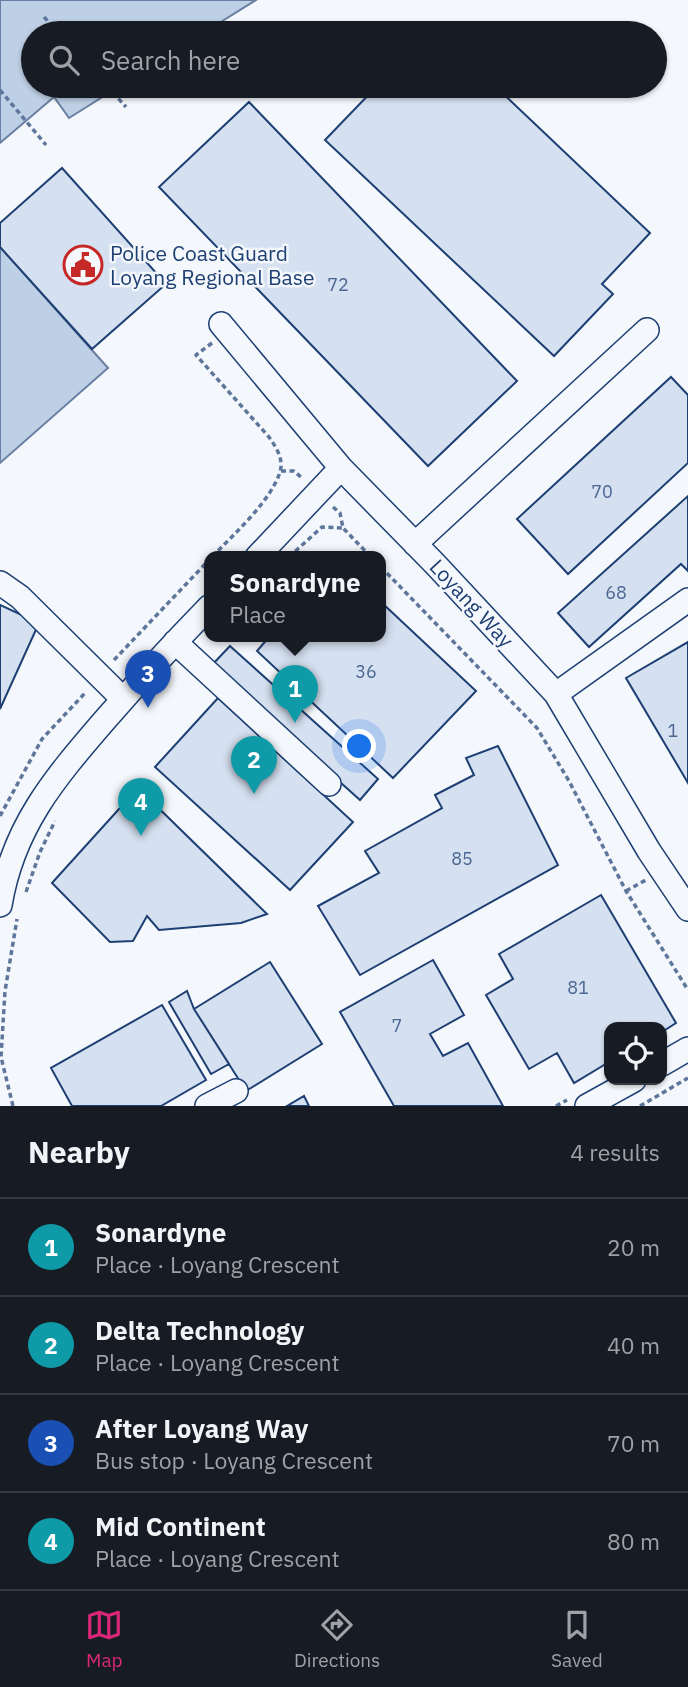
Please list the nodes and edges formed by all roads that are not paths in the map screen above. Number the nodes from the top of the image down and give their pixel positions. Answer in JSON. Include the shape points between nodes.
{"nodes":[{"id":1,"x":223,"y":328,"type":"road end"},
{"id":2,"x":646,"y":330,"type":"dead end"},
{"id":3,"x":341,"y":468,"type":"junction"},
{"id":4,"x":415,"y":544,"type":"junction"},
{"id":5,"x":263,"y":551,"type":"edge"},
{"id":6,"x":0,"y":583,"type":"edge"},
{"id":7,"x":688,"y":600,"type":"edge"},
{"id":8,"x":204,"y":612,"type":"edge"},
{"id":9,"x":175,"y":642,"type":"junction"},
{"id":10,"x":556,"y":694,"type":"junction"},
{"id":11,"x":122,"y":699,"type":"junction"},
{"id":12,"x":329,"y":784,"type":"dead end"},
{"id":13,"x":10,"y":908,"type":"edge"},
{"id":14,"x":688,"y":909,"type":"edge"},
{"id":15,"x":688,"y":1049,"type":"edge"},
{"id":16,"x":667,"y":1061,"type":"edge"},
{"id":17,"x":625,"y":1085,"type":"edge"},
{"id":18,"x":236,"y":1091,"type":"dead end"},
{"id":19,"x":207,"y":1106,"type":"edge"},
{"id":20,"x":587,"y":1106,"type":"edge"}],
"edges":[{"from":1,"to":3,"type":"street","name":"Loyang Way"},
{"from":2,"to":4,"type":"street"},
{"from":3,"to":4,"type":"street","name":"Loyang Way"},
{"from":3,"to":5,"type":"street"},
{"from":4,"to":10,"type":"street","name":"Loyang Way"},
{"from":6,"to":11,"type":"street","via":[[20,597]]},
{"from":7,"to":10,"type":"street"},
{"from":8,"to":9,"type":"street"},
{"from":9,"to":11,"type":"street"},
{"from":9,"to":12,"type":"street"},
{"from":10,"to":14,"type":"street","name":"Loyang Way"},
{"from":11,"to":13,"type":"street","via":[[56,776],[31,818],[5,876]]},
{"from":15,"to":16,"type":"street"},
{"from":17,"to":20,"type":"street"},
{"from":18,"to":19,"type":"street"}]}
